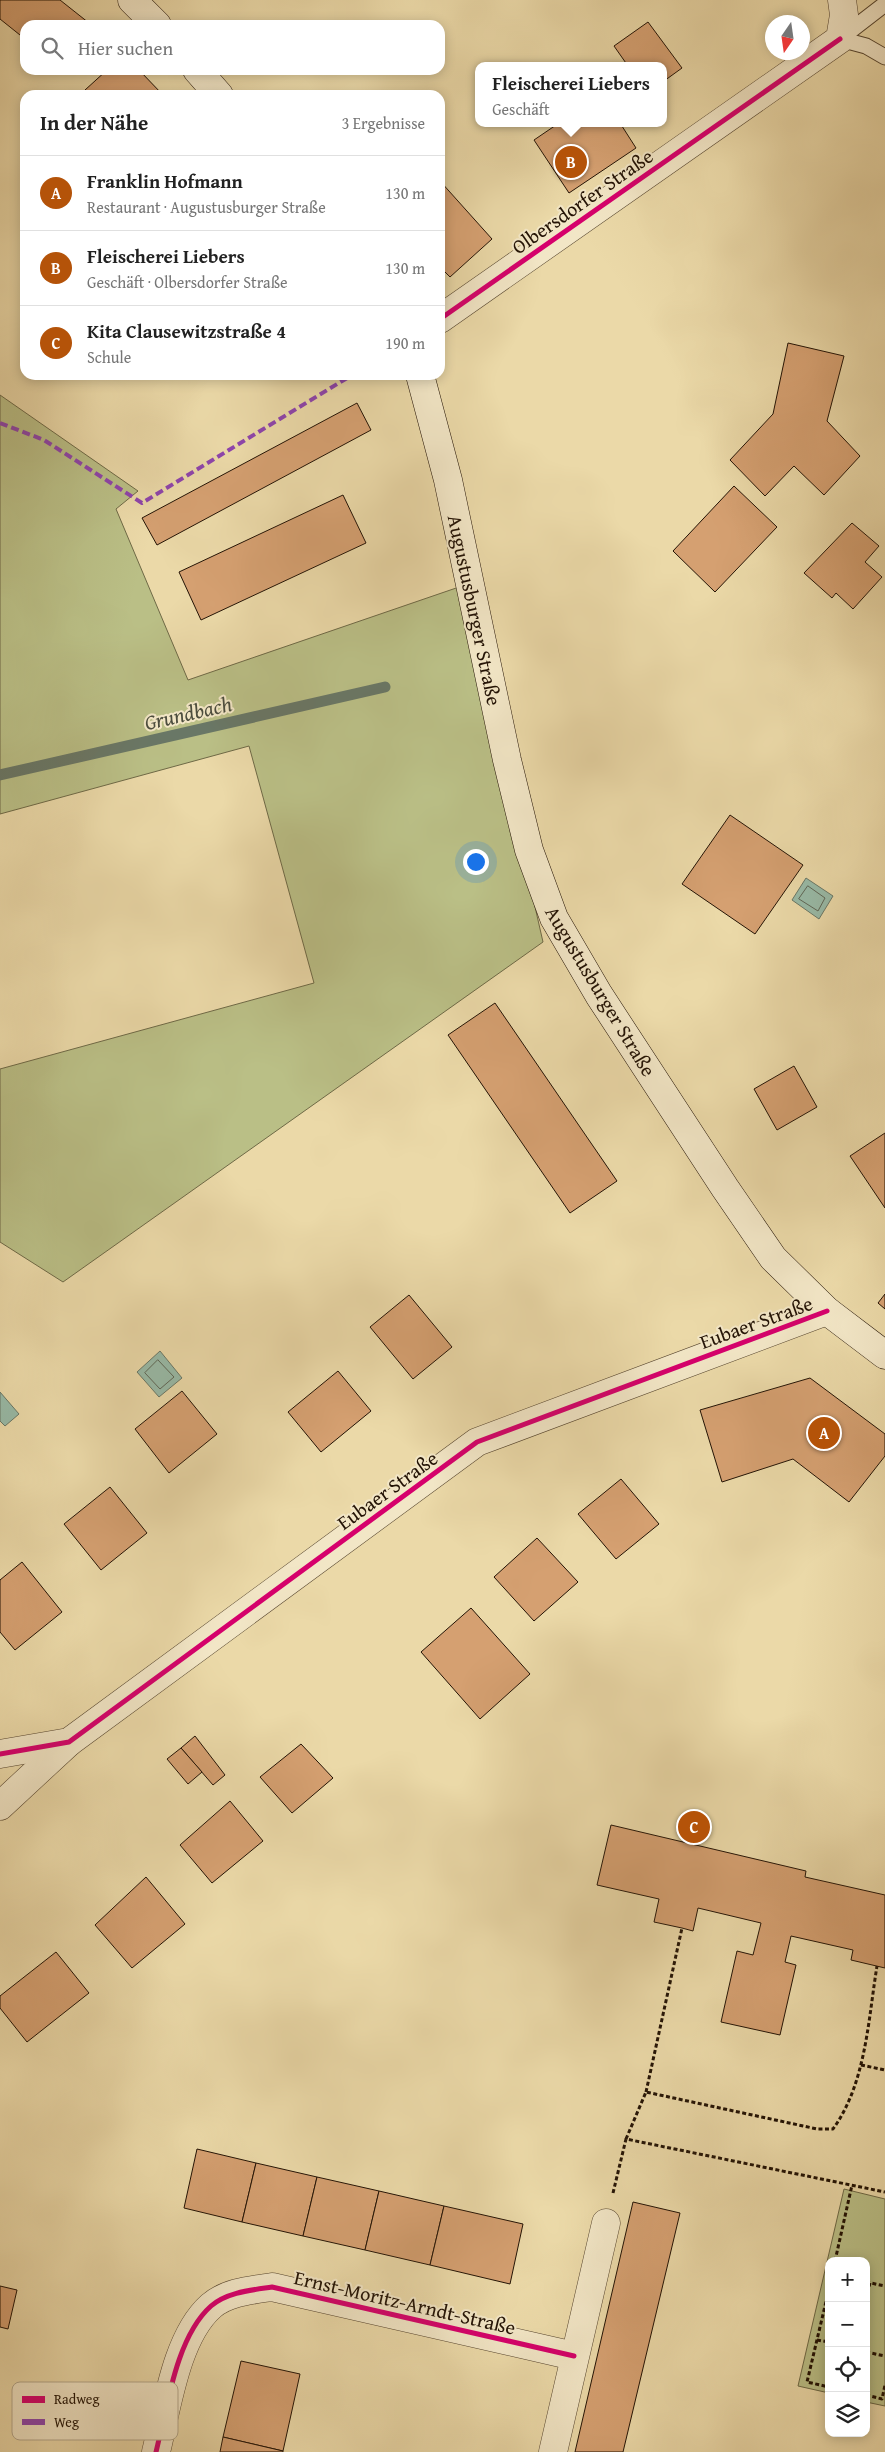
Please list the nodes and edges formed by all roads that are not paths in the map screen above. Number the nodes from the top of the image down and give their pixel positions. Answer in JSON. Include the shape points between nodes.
{"nodes":[{"id":1,"x":132,"y":0,"type":"edge"},
{"id":2,"x":842,"y":0,"type":"edge"},
{"id":3,"x":885,"y":4,"type":"edge"},
{"id":4,"x":152,"y":20,"type":"edge"},
{"id":5,"x":840,"y":39,"type":"junction"},
{"id":6,"x":885,"y":57,"type":"edge"},
{"id":7,"x":201,"y":75,"type":"edge"},
{"id":8,"x":215,"y":90,"type":"edge"},
{"id":9,"x":445,"y":316,"type":"edge"},
{"id":10,"x":421,"y":380,"type":"edge"},
{"id":11,"x":827,"y":1311,"type":"junction"},
{"id":12,"x":885,"y":1355,"type":"edge"},
{"id":13,"x":69,"y":1742,"type":"junction"},
{"id":14,"x":0,"y":1754,"type":"edge"},
{"id":15,"x":0,"y":1806,"type":"edge"},
{"id":16,"x":606,"y":2223,"type":"road end"},
{"id":17,"x":574,"y":2356,"type":"junction"},
{"id":18,"x":175,"y":2382,"type":"edge"},
{"id":19,"x":554,"y":2452,"type":"edge"}],
"edges":[{"from":1,"to":4,"type":"street"},
{"from":2,"to":5,"type":"street","via":[[844,15]]},
{"from":3,"to":5,"type":"lane","name":"Olbersdorfer Straße"},
{"from":5,"to":6,"type":"lane","via":[[866,46]]},
{"from":5,"to":9,"type":"street","name":"Olbersdorfer Straße"},
{"from":7,"to":8,"type":"street"},
{"from":10,"to":11,"type":"street","name":"Augustusburger Straße","via":[[448,480],[509,769],[529,850],[552,912],[599,996],[773,1258]]},
{"from":11,"to":12,"type":"street","name":"Augustusburger Straße"},
{"from":11,"to":13,"type":"street","name":"Eubaer Straße","via":[[477,1442]]},
{"from":13,"to":14,"type":"street","name":"Eubaer Straße"},
{"from":13,"to":15,"type":"street","name":"Eubaer Straße"},
{"from":16,"to":17,"type":"street"},
{"from":17,"to":18,"type":"street","name":"Ernst-Moritz-Arndt-Straße","via":[[272,2287],[238,2292],[211,2306],[188,2335]]},
{"from":17,"to":19,"type":"street"}]}
